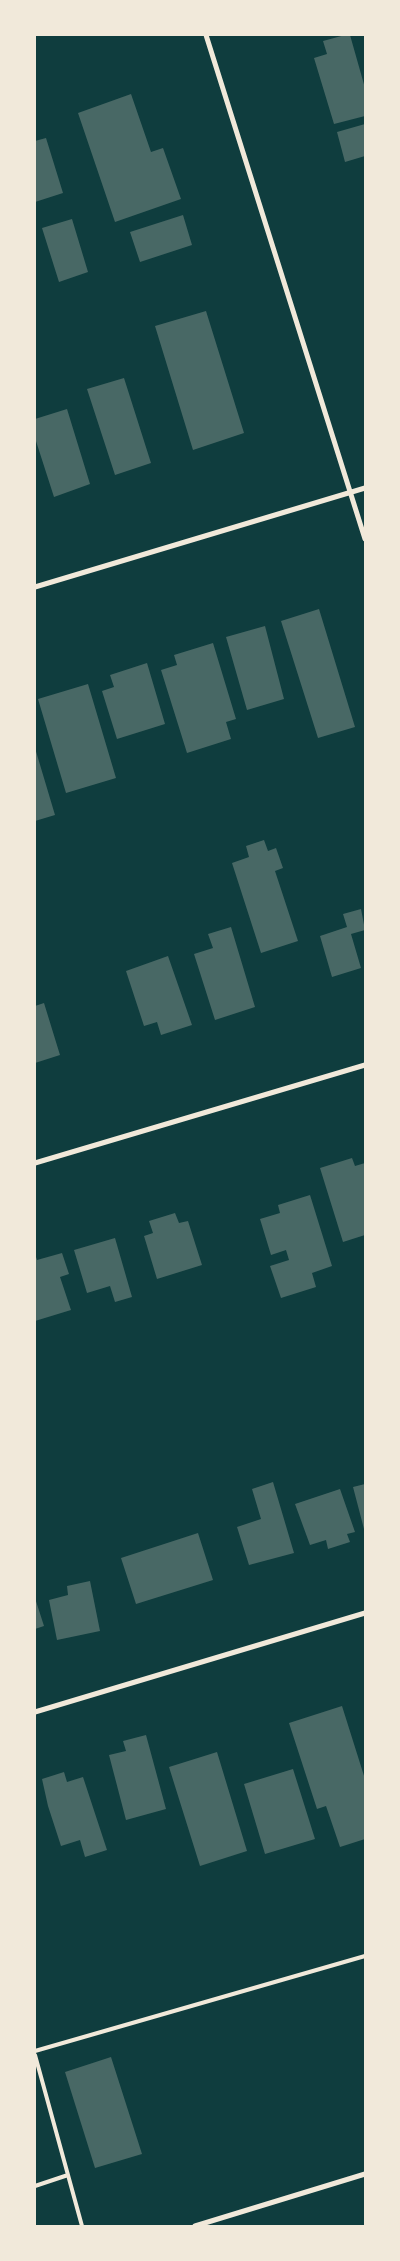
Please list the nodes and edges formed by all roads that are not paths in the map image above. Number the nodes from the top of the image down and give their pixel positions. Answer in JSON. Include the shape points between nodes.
{"nodes":[{"id":1,"x":206,"y":35,"type":"edge"},
{"id":2,"x":365,"y":488,"type":"edge"},
{"id":3,"x":350,"y":492,"type":"junction"},
{"id":4,"x":365,"y":539,"type":"edge"},
{"id":5,"x":35,"y":587,"type":"edge"},
{"id":6,"x":365,"y":1065,"type":"edge"},
{"id":7,"x":35,"y":1163,"type":"edge"},
{"id":8,"x":365,"y":1613,"type":"edge"},
{"id":9,"x":35,"y":1712,"type":"edge"},
{"id":10,"x":365,"y":1956,"type":"edge"},
{"id":11,"x":35,"y":2051,"type":"edge"},
{"id":12,"x":35,"y":2055,"type":"edge"},
{"id":13,"x":365,"y":2174,"type":"edge"},
{"id":14,"x":68,"y":2175,"type":"junction"},
{"id":15,"x":35,"y":2186,"type":"edge"},
{"id":16,"x":82,"y":2226,"type":"edge"},
{"id":17,"x":195,"y":2226,"type":"edge"}],
"edges":[{"from":1,"to":3,"type":"street"},
{"from":2,"to":3,"type":"street"},
{"from":3,"to":4,"type":"street"},
{"from":3,"to":5,"type":"street"},
{"from":6,"to":7,"type":"street"},
{"from":8,"to":9,"type":"street"},
{"from":10,"to":11,"type":"lane"},
{"from":12,"to":14,"type":"lane"},
{"from":13,"to":17,"type":"street"},
{"from":14,"to":15,"type":"lane"},
{"from":14,"to":16,"type":"lane"}]}
